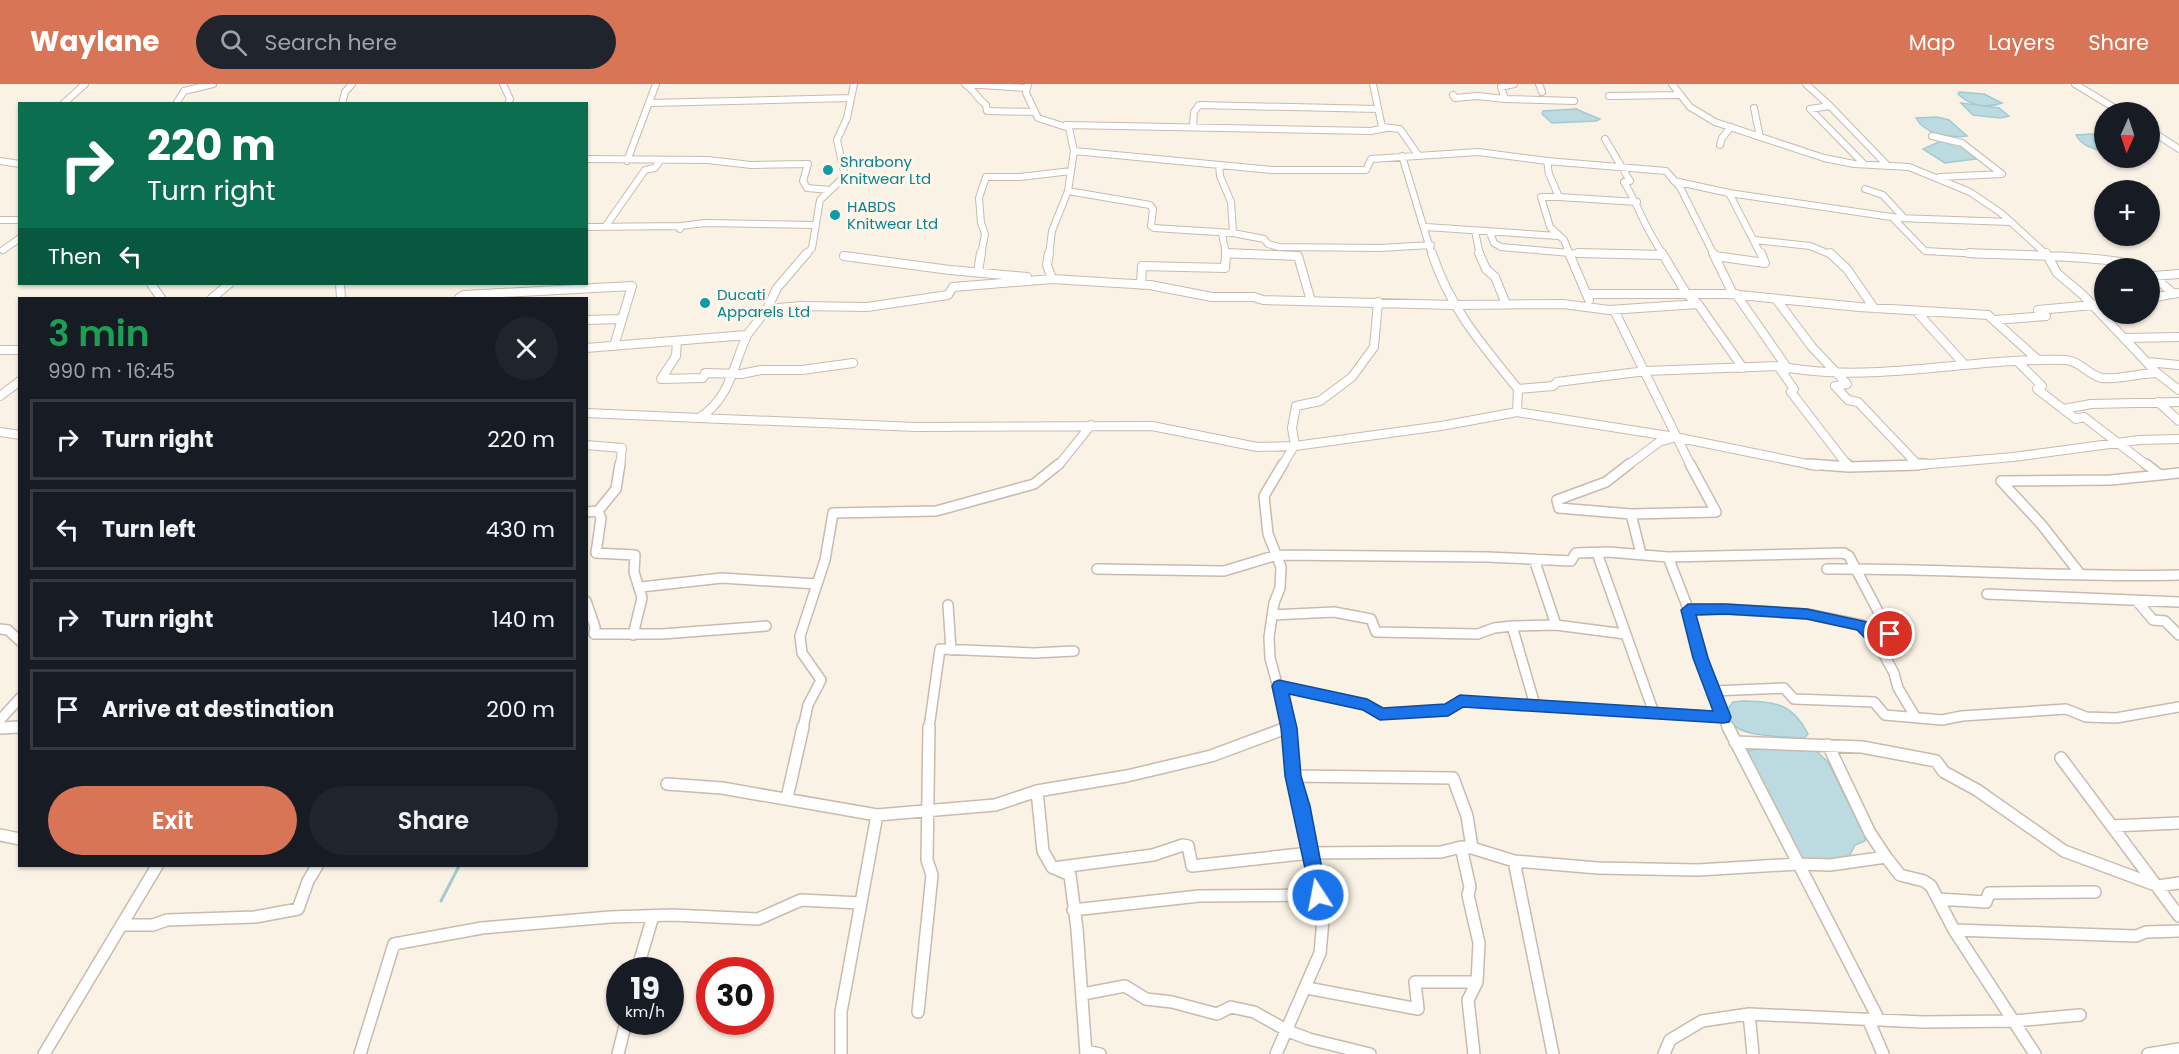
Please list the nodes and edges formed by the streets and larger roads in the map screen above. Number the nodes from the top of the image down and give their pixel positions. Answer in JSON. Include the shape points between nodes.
{"nodes":[{"id":1,"x":85,"y":84,"type":"edge"},
{"id":2,"x":213,"y":84,"type":"edge"},
{"id":3,"x":352,"y":84,"type":"edge"},
{"id":4,"x":503,"y":84,"type":"edge"},
{"id":5,"x":656,"y":84,"type":"edge"},
{"id":6,"x":854,"y":84,"type":"edge"},
{"id":7,"x":965,"y":84,"type":"edge"},
{"id":8,"x":1373,"y":84,"type":"edge"},
{"id":9,"x":1514,"y":84,"type":"edge"},
{"id":10,"x":1539,"y":84,"type":"edge"},
{"id":11,"x":1672,"y":84,"type":"edge"},
{"id":12,"x":1806,"y":84,"type":"edge"},
{"id":13,"x":2075,"y":84,"type":"edge"},
{"id":14,"x":986,"y":85,"type":"edge"},
{"id":15,"x":1027,"y":86,"type":"edge"},
{"id":16,"x":1542,"y":93,"type":"dead end"},
{"id":17,"x":1453,"y":95,"type":"dead end"},
{"id":18,"x":1679,"y":95,"type":"junction"},
{"id":19,"x":1609,"y":96,"type":"dead end"},
{"id":20,"x":975,"y":97,"type":"junction"},
{"id":21,"x":851,"y":98,"type":"junction"},
{"id":22,"x":1505,"y":99,"type":"junction"},
{"id":23,"x":1574,"y":101,"type":"dead end"},
{"id":24,"x":65,"y":102,"type":"edge"},
{"id":25,"x":177,"y":102,"type":"edge"},
{"id":26,"x":342,"y":102,"type":"edge"},
{"id":27,"x":509,"y":102,"type":"edge"},
{"id":28,"x":2105,"y":102,"type":"edge"},
{"id":29,"x":650,"y":103,"type":"junction"},
{"id":30,"x":1830,"y":106,"type":"junction"},
{"id":31,"x":1754,"y":108,"type":"dead end"},
{"id":32,"x":1378,"y":109,"type":"junction"},
{"id":33,"x":1035,"y":112,"type":"junction"},
{"id":34,"x":1066,"y":126,"type":"junction"},
{"id":35,"x":1193,"y":126,"type":"junction"},
{"id":36,"x":1731,"y":127,"type":"junction"},
{"id":37,"x":1386,"y":128,"type":"junction"},
{"id":38,"x":1932,"y":136,"type":"dead end"},
{"id":39,"x":1760,"y":137,"type":"junction"},
{"id":40,"x":2160,"y":137,"type":"edge"},
{"id":41,"x":1605,"y":139,"type":"dead end"},
{"id":42,"x":1720,"y":145,"type":"dead end"},
{"id":43,"x":2179,"y":149,"type":"edge"},
{"id":44,"x":1074,"y":150,"type":"junction"},
{"id":45,"x":1418,"y":155,"type":"junction"},
{"id":46,"x":1402,"y":156,"type":"junction"},
{"id":47,"x":588,"y":159,"type":"edge"},
{"id":48,"x":0,"y":161,"type":"edge"},
{"id":49,"x":627,"y":161,"type":"junction"},
{"id":50,"x":660,"y":161,"type":"junction"},
{"id":51,"x":1547,"y":161,"type":"junction"},
{"id":52,"x":1864,"y":164,"type":"junction"},
{"id":53,"x":1220,"y":165,"type":"junction"},
{"id":54,"x":1887,"y":165,"type":"junction"},
{"id":55,"x":18,"y":166,"type":"edge"},
{"id":56,"x":1624,"y":168,"type":"junction"},
{"id":57,"x":1071,"y":171,"type":"junction"},
{"id":58,"x":1935,"y":177,"type":"junction"},
{"id":59,"x":1674,"y":182,"type":"junction"},
{"id":60,"x":1865,"y":189,"type":"dead end"},
{"id":61,"x":830,"y":190,"type":"junction"},
{"id":62,"x":1068,"y":191,"type":"junction"},
{"id":63,"x":1729,"y":193,"type":"junction"},
{"id":64,"x":1559,"y":197,"type":"junction"},
{"id":65,"x":1637,"y":202,"type":"junction"},
{"id":66,"x":1892,"y":217,"type":"junction"},
{"id":67,"x":1904,"y":218,"type":"junction"},
{"id":68,"x":0,"y":220,"type":"edge"},
{"id":69,"x":18,"y":220,"type":"edge"},
{"id":70,"x":2011,"y":222,"type":"junction"},
{"id":71,"x":814,"y":225,"type":"junction"},
{"id":72,"x":588,"y":227,"type":"edge"},
{"id":73,"x":605,"y":227,"type":"junction"},
{"id":74,"x":1426,"y":227,"type":"junction"},
{"id":75,"x":1475,"y":231,"type":"junction"},
{"id":76,"x":1490,"y":232,"type":"junction"},
{"id":77,"x":1233,"y":233,"type":"junction"},
{"id":78,"x":1222,"y":234,"type":"junction"},
{"id":79,"x":1558,"y":236,"type":"junction"},
{"id":80,"x":18,"y":239,"type":"edge"},
{"id":81,"x":1755,"y":240,"type":"junction"},
{"id":82,"x":1431,"y":245,"type":"junction"},
{"id":83,"x":2,"y":250,"type":"edge"},
{"id":84,"x":18,"y":250,"type":"edge"},
{"id":85,"x":1570,"y":253,"type":"junction"},
{"id":86,"x":1226,"y":254,"type":"junction"},
{"id":87,"x":1662,"y":255,"type":"junction"},
{"id":88,"x":844,"y":256,"type":"dead end"},
{"id":89,"x":1715,"y":256,"type":"junction"},
{"id":90,"x":2048,"y":256,"type":"junction"},
{"id":91,"x":2094,"y":260,"type":"edge"},
{"id":92,"x":978,"y":272,"type":"junction"},
{"id":93,"x":2179,"y":274,"type":"edge"},
{"id":94,"x":2160,"y":275,"type":"edge"},
{"id":95,"x":1038,"y":279,"type":"junction"},
{"id":96,"x":1052,"y":279,"type":"junction"},
{"id":97,"x":2160,"y":281,"type":"edge"},
{"id":98,"x":228,"y":285,"type":"edge"},
{"id":99,"x":1142,"y":285,"type":"junction"},
{"id":100,"x":1686,"y":293,"type":"junction"},
{"id":101,"x":2176,"y":293,"type":"edge"},
{"id":102,"x":1587,"y":294,"type":"junction"},
{"id":103,"x":1734,"y":294,"type":"junction"},
{"id":104,"x":2160,"y":296,"type":"edge"},
{"id":105,"x":213,"y":297,"type":"edge"},
{"id":106,"x":461,"y":297,"type":"edge"},
{"id":107,"x":1776,"y":299,"type":"junction"},
{"id":108,"x":1311,"y":301,"type":"junction"},
{"id":109,"x":1378,"y":302,"type":"junction"},
{"id":110,"x":1506,"y":304,"type":"junction"},
{"id":111,"x":1698,"y":304,"type":"junction"},
{"id":112,"x":1454,"y":305,"type":"junction"},
{"id":113,"x":2093,"y":306,"type":"junction"},
{"id":114,"x":1591,"y":308,"type":"junction"},
{"id":115,"x":1874,"y":308,"type":"junction"},
{"id":116,"x":767,"y":309,"type":"junction"},
{"id":117,"x":1614,"y":310,"type":"junction"},
{"id":118,"x":1917,"y":311,"type":"junction"},
{"id":119,"x":622,"y":319,"type":"junction"},
{"id":120,"x":588,"y":320,"type":"edge"},
{"id":121,"x":1995,"y":320,"type":"junction"},
{"id":122,"x":747,"y":335,"type":"junction"},
{"id":123,"x":2179,"y":337,"type":"edge"},
{"id":124,"x":2126,"y":338,"type":"junction"},
{"id":125,"x":677,"y":341,"type":"junction"},
{"id":126,"x":614,"y":346,"type":"junction"},
{"id":127,"x":588,"y":348,"type":"edge"},
{"id":128,"x":0,"y":350,"type":"edge"},
{"id":129,"x":18,"y":351,"type":"edge"},
{"id":130,"x":2038,"y":360,"type":"junction"},
{"id":131,"x":2018,"y":362,"type":"junction"},
{"id":132,"x":2147,"y":362,"type":"junction"},
{"id":133,"x":853,"y":363,"type":"dead end"},
{"id":134,"x":1964,"y":364,"type":"junction"},
{"id":135,"x":2179,"y":365,"type":"edge"},
{"id":136,"x":1778,"y":366,"type":"junction"},
{"id":137,"x":1743,"y":368,"type":"junction"},
{"id":138,"x":1788,"y":369,"type":"junction"},
{"id":139,"x":1646,"y":371,"type":"junction"},
{"id":140,"x":1838,"y":372,"type":"junction"},
{"id":141,"x":2157,"y":373,"type":"junction"},
{"id":142,"x":734,"y":374,"type":"junction"},
{"id":143,"x":18,"y":382,"type":"edge"},
{"id":144,"x":1518,"y":389,"type":"junction"},
{"id":145,"x":2179,"y":390,"type":"edge"},
{"id":146,"x":0,"y":396,"type":"edge"},
{"id":147,"x":2158,"y":402,"type":"junction"},
{"id":148,"x":2179,"y":402,"type":"edge"},
{"id":149,"x":2064,"y":409,"type":"junction"},
{"id":150,"x":1517,"y":412,"type":"junction"},
{"id":151,"x":588,"y":414,"type":"edge"},
{"id":152,"x":699,"y":418,"type":"junction"},
{"id":153,"x":2179,"y":421,"type":"edge"},
{"id":154,"x":1091,"y":425,"type":"junction"},
{"id":155,"x":0,"y":432,"type":"edge"},
{"id":156,"x":18,"y":435,"type":"edge"},
{"id":157,"x":1675,"y":437,"type":"junction"},
{"id":158,"x":2179,"y":439,"type":"edge"},
{"id":159,"x":2118,"y":444,"type":"junction"},
{"id":160,"x":588,"y":445,"type":"edge"},
{"id":161,"x":1294,"y":446,"type":"junction"},
{"id":162,"x":1918,"y":465,"type":"junction"},
{"id":163,"x":1849,"y":467,"type":"junction"},
{"id":164,"x":2179,"y":473,"type":"edge"},
{"id":165,"x":2160,"y":475,"type":"junction"},
{"id":166,"x":598,"y":511,"type":"junction"},
{"id":167,"x":588,"y":512,"type":"edge"},
{"id":168,"x":1631,"y":514,"type":"junction"},
{"id":169,"x":1597,"y":553,"type":"junction"},
{"id":170,"x":1641,"y":554,"type":"junction"},
{"id":171,"x":1276,"y":555,"type":"junction"},
{"id":172,"x":1668,"y":557,"type":"junction"},
{"id":173,"x":1534,"y":559,"type":"junction"},
{"id":174,"x":1827,"y":568,"type":"dead end"},
{"id":175,"x":1855,"y":568,"type":"junction"},
{"id":176,"x":1097,"y":569,"type":"dead end"},
{"id":177,"x":2081,"y":575,"type":"junction"},
{"id":178,"x":2179,"y":575,"type":"edge"},
{"id":179,"x":817,"y":584,"type":"junction"},
{"id":180,"x":641,"y":587,"type":"junction"},
{"id":181,"x":1987,"y":594,"type":"dead end"},
{"id":182,"x":2137,"y":601,"type":"junction"},
{"id":183,"x":2179,"y":602,"type":"edge"},
{"id":184,"x":948,"y":605,"type":"dead end"},
{"id":185,"x":588,"y":608,"type":"edge"},
{"id":186,"x":1688,"y":610,"type":"junction"},
{"id":187,"x":1272,"y":615,"type":"junction"},
{"id":188,"x":1556,"y":625,"type":"junction"},
{"id":189,"x":766,"y":626,"type":"dead end"},
{"id":190,"x":1512,"y":626,"type":"junction"},
{"id":191,"x":0,"y":629,"type":"edge"},
{"id":192,"x":633,"y":634,"type":"junction"},
{"id":193,"x":1625,"y":634,"type":"junction"},
{"id":194,"x":2179,"y":635,"type":"edge"},
{"id":195,"x":1872,"y":636,"type":"junction"},
{"id":196,"x":18,"y":640,"type":"edge"},
{"id":197,"x":951,"y":650,"type":"junction"},
{"id":198,"x":1074,"y":651,"type":"dead end"},
{"id":199,"x":1279,"y":686,"type":"junction"},
{"id":200,"x":1712,"y":691,"type":"junction"},
{"id":201,"x":18,"y":700,"type":"edge"},
{"id":202,"x":1535,"y":705,"type":"junction"},
{"id":203,"x":2179,"y":707,"type":"edge"},
{"id":204,"x":1654,"y":713,"type":"junction"},
{"id":205,"x":1723,"y":717,"type":"junction"},
{"id":206,"x":1916,"y":718,"type":"junction"},
{"id":207,"x":0,"y":720,"type":"edge"},
{"id":208,"x":0,"y":728,"type":"edge"},
{"id":209,"x":18,"y":728,"type":"edge"},
{"id":210,"x":1289,"y":728,"type":"junction"},
{"id":211,"x":1735,"y":742,"type":"junction"},
{"id":212,"x":1828,"y":745,"type":"junction"},
{"id":213,"x":2061,"y":758,"type":"dead end"},
{"id":214,"x":1293,"y":776,"type":"junction"},
{"id":215,"x":667,"y":784,"type":"dead end"},
{"id":216,"x":1037,"y":791,"type":"junction"},
{"id":217,"x":787,"y":798,"type":"junction"},
{"id":218,"x":926,"y":810,"type":"junction"},
{"id":219,"x":878,"y":815,"type":"junction"},
{"id":220,"x":2179,"y":823,"type":"edge"},
{"id":221,"x":2112,"y":826,"type":"junction"},
{"id":222,"x":0,"y":835,"type":"edge"},
{"id":223,"x":18,"y":839,"type":"edge"},
{"id":224,"x":1466,"y":848,"type":"junction"},
{"id":225,"x":1310,"y":853,"type":"junction"},
{"id":226,"x":1886,"y":857,"type":"junction"},
{"id":227,"x":1514,"y":861,"type":"junction"},
{"id":228,"x":1797,"y":864,"type":"junction"},
{"id":229,"x":152,"y":867,"type":"edge"},
{"id":230,"x":316,"y":867,"type":"edge"},
{"id":231,"x":1053,"y":868,"type":"junction"},
{"id":232,"x":2179,"y":883,"type":"edge"},
{"id":233,"x":2158,"y":886,"type":"junction"},
{"id":234,"x":2095,"y":892,"type":"dead end"},
{"id":235,"x":1318,"y":895,"type":"junction"},
{"id":236,"x":1938,"y":899,"type":"junction"},
{"id":237,"x":860,"y":903,"type":"junction"},
{"id":238,"x":1073,"y":910,"type":"junction"},
{"id":239,"x":652,"y":916,"type":"junction"},
{"id":240,"x":2179,"y":916,"type":"edge"},
{"id":241,"x":123,"y":925,"type":"junction"},
{"id":242,"x":1954,"y":930,"type":"junction"},
{"id":243,"x":2179,"y":931,"type":"edge"},
{"id":244,"x":641,"y":957,"type":"edge"},
{"id":245,"x":1477,"y":982,"type":"junction"},
{"id":246,"x":1306,"y":988,"type":"junction"},
{"id":247,"x":1083,"y":994,"type":"junction"},
{"id":248,"x":918,"y":1012,"type":"dead end"},
{"id":249,"x":1749,"y":1014,"type":"junction"},
{"id":250,"x":2080,"y":1015,"type":"dead end"},
{"id":251,"x":1873,"y":1019,"type":"junction"},
{"id":252,"x":2014,"y":1021,"type":"junction"},
{"id":253,"x":1288,"y":1031,"type":"junction"},
{"id":254,"x":623,"y":1035,"type":"edge"},
{"id":255,"x":2179,"y":1049,"type":"edge"},
{"id":256,"x":1086,"y":1053,"type":"edge"},
{"id":257,"x":43,"y":1054,"type":"edge"},
{"id":258,"x":360,"y":1054,"type":"edge"},
{"id":259,"x":618,"y":1054,"type":"edge"},
{"id":260,"x":841,"y":1054,"type":"edge"},
{"id":261,"x":1100,"y":1054,"type":"edge"},
{"id":262,"x":1276,"y":1054,"type":"edge"},
{"id":263,"x":1370,"y":1054,"type":"edge"},
{"id":264,"x":1474,"y":1054,"type":"edge"},
{"id":265,"x":1553,"y":1054,"type":"edge"},
{"id":266,"x":1664,"y":1054,"type":"edge"},
{"id":267,"x":1753,"y":1054,"type":"edge"},
{"id":268,"x":1883,"y":1054,"type":"edge"},
{"id":269,"x":2035,"y":1054,"type":"edge"},
{"id":270,"x":2148,"y":1054,"type":"edge"}],
"edges":[{"from":1,"to":24,"type":"street"},
{"from":2,"to":25,"type":"street","via":[[184,91]]},
{"from":3,"to":26,"type":"street"},
{"from":4,"to":27,"type":"street"},
{"from":5,"to":29,"type":"street"},
{"from":6,"to":21,"type":"street"},
{"from":7,"to":14,"type":"street"},
{"from":7,"to":20,"type":"street"},
{"from":8,"to":32,"type":"street"},
{"from":9,"to":22,"type":"street","via":[[1501,87]]},
{"from":10,"to":16,"type":"street"},
{"from":11,"to":18,"type":"street"},
{"from":12,"to":30,"type":"street"},
{"from":13,"to":28,"type":"street"},
{"from":14,"to":15,"type":"street"},
{"from":14,"to":20,"type":"street","via":[[982,95]]},
{"from":15,"to":33,"type":"street","via":[[1026,93]]},
{"from":17,"to":22,"type":"street"},
{"from":18,"to":19,"type":"street"},
{"from":18,"to":36,"type":"street","via":[[1700,114]]},
{"from":20,"to":33,"type":"street","via":[[987,111]]},
{"from":21,"to":29,"type":"street"},
{"from":21,"to":61,"type":"street","via":[[837,140],[845,176]]},
{"from":22,"to":23,"type":"street"},
{"from":29,"to":49,"type":"street"},
{"from":30,"to":52,"type":"street","via":[[1810,109]]},
{"from":30,"to":54,"type":"street"},
{"from":31,"to":39,"type":"street"},
{"from":32,"to":35,"type":"street","via":[[1200,105],[1194,112]]},
{"from":32,"to":37,"type":"street","via":[[1381,125]]},
{"from":33,"to":34,"type":"street","via":[[1039,119]]},
{"from":34,"to":35,"type":"street"},
{"from":34,"to":44,"type":"street"},
{"from":35,"to":37,"type":"street","via":[[1360,131]]},
{"from":36,"to":39,"type":"street"},
{"from":36,"to":42,"type":"street"},
{"from":37,"to":45,"type":"street","via":[[1400,129]]},
{"from":38,"to":58,"type":"street","via":[[1962,143],[2002,174]]},
{"from":39,"to":52,"type":"street","via":[[1824,158]]},
{"from":40,"to":43,"type":"street"},
{"from":41,"to":56,"type":"street"},
{"from":44,"to":53,"type":"street"},
{"from":44,"to":57,"type":"street"},
{"from":45,"to":46,"type":"street"},
{"from":45,"to":51,"type":"street","via":[[1478,152]]},
{"from":46,"to":53,"type":"street","via":[[1371,159],[1366,170],[1359,171]]},
{"from":46,"to":74,"type":"street"},
{"from":47,"to":49,"type":"street"},
{"from":48,"to":55,"type":"street"},
{"from":49,"to":50,"type":"street"},
{"from":50,"to":61,"type":"street","via":[[808,164],[803,181],[807,188]]},
{"from":50,"to":73,"type":"street","via":[[655,168],[645,170]]},
{"from":51,"to":56,"type":"street"},
{"from":51,"to":64,"type":"street"},
{"from":52,"to":54,"type":"street"},
{"from":53,"to":77,"type":"street","via":[[1220,178],[1233,213]]},
{"from":54,"to":58,"type":"street","via":[[1909,167]]},
{"from":56,"to":59,"type":"street","via":[[1666,171]]},
{"from":56,"to":65,"type":"street","via":[[1630,181],[1624,182]]},
{"from":57,"to":62,"type":"street"},
{"from":57,"to":92,"type":"street","via":[[986,177],[979,198],[985,234]]},
{"from":58,"to":70,"type":"street","via":[[1970,192]]},
{"from":59,"to":63,"type":"street"},
{"from":59,"to":89,"type":"street"},
{"from":60,"to":67,"type":"street","via":[[1883,195]]},
{"from":61,"to":71,"type":"street","via":[[820,200]]},
{"from":62,"to":78,"type":"street","via":[[1150,205],[1154,228]]},
{"from":62,"to":96,"type":"street","via":[[1052,231],[1047,265]]},
{"from":63,"to":66,"type":"street"},
{"from":63,"to":81,"type":"street"},
{"from":64,"to":65,"type":"street"},
{"from":64,"to":79,"type":"street","via":[[1541,197],[1550,227]]},
{"from":65,"to":87,"type":"street","via":[[1642,220]]},
{"from":66,"to":67,"type":"street"},
{"from":66,"to":90,"type":"street","via":[[1925,250]]},
{"from":67,"to":70,"type":"street"},
{"from":68,"to":69,"type":"street"},
{"from":70,"to":90,"type":"street"},
{"from":71,"to":73,"type":"street","via":[[705,223],[681,227]]},
{"from":71,"to":116,"type":"street","via":[[812,248],[777,288]]},
{"from":72,"to":73,"type":"street"},
{"from":74,"to":75,"type":"street"},
{"from":74,"to":82,"type":"street"},
{"from":75,"to":76,"type":"street"},
{"from":75,"to":110,"type":"street","via":[[1482,261],[1495,277]]},
{"from":76,"to":79,"type":"street"},
{"from":76,"to":85,"type":"street","via":[[1494,243],[1501,247]]},
{"from":77,"to":78,"type":"street"},
{"from":77,"to":82,"type":"street","via":[[1264,239],[1279,247]]},
{"from":78,"to":86,"type":"street"},
{"from":79,"to":85,"type":"street"},
{"from":80,"to":83,"type":"street"},
{"from":81,"to":89,"type":"street","via":[[1765,263]]},
{"from":81,"to":115,"type":"street","via":[[1828,252],[1838,258]]},
{"from":82,"to":112,"type":"street"},
{"from":83,"to":84,"type":"street"},
{"from":85,"to":87,"type":"street"},
{"from":85,"to":102,"type":"street"},
{"from":86,"to":99,"type":"street","via":[[1225,268],[1142,266]]},
{"from":86,"to":108,"type":"street","via":[[1298,256]]},
{"from":87,"to":100,"type":"street"},
{"from":88,"to":92,"type":"street"},
{"from":89,"to":103,"type":"street"},
{"from":90,"to":91,"type":"street"},
{"from":90,"to":113,"type":"street","via":[[2057,273]]},
{"from":92,"to":95,"type":"street"},
{"from":93,"to":94,"type":"street"},
{"from":95,"to":96,"type":"street"},
{"from":95,"to":116,"type":"street","via":[[952,287],[948,295],[867,307]]},
{"from":96,"to":99,"type":"street"},
{"from":97,"to":101,"type":"street"},
{"from":98,"to":105,"type":"street"},
{"from":99,"to":108,"type":"street","via":[[1212,297]]},
{"from":100,"to":102,"type":"street"},
{"from":100,"to":103,"type":"street"},
{"from":100,"to":111,"type":"street"},
{"from":101,"to":104,"type":"street"},
{"from":102,"to":114,"type":"street"},
{"from":103,"to":107,"type":"street"},
{"from":103,"to":138,"type":"street"},
{"from":106,"to":119,"type":"street","via":[[632,286]]},
{"from":107,"to":115,"type":"street"},
{"from":107,"to":140,"type":"street","via":[[1812,347]]},
{"from":108,"to":109,"type":"street"},
{"from":109,"to":112,"type":"street"},
{"from":109,"to":161,"type":"street","via":[[1374,347],[1352,377],[1320,401],[1296,406]]},
{"from":110,"to":112,"type":"street"},
{"from":110,"to":114,"type":"street"},
{"from":111,"to":117,"type":"street"},
{"from":111,"to":137,"type":"street"},
{"from":112,"to":144,"type":"street"},
{"from":113,"to":121,"type":"street","via":[[2038,310],[2046,316]]},
{"from":113,"to":124,"type":"street"},
{"from":114,"to":117,"type":"street"},
{"from":115,"to":118,"type":"street"},
{"from":116,"to":122,"type":"street"},
{"from":117,"to":139,"type":"street"},
{"from":118,"to":121,"type":"street","via":[[1988,315]]},
{"from":118,"to":134,"type":"street"},
{"from":119,"to":120,"type":"street"},
{"from":119,"to":126,"type":"street"},
{"from":121,"to":130,"type":"street"},
{"from":122,"to":125,"type":"street"},
{"from":122,"to":142,"type":"street"},
{"from":123,"to":124,"type":"street"},
{"from":124,"to":132,"type":"street"},
{"from":125,"to":126,"type":"street"},
{"from":125,"to":142,"type":"street","via":[[676,356],[661,379]]},
{"from":126,"to":127,"type":"street"},
{"from":128,"to":129,"type":"street"},
{"from":130,"to":131,"type":"street"},
{"from":130,"to":141,"type":"street","via":[[2078,362],[2095,376],[2104,377]]},
{"from":131,"to":134,"type":"street"},
{"from":131,"to":149,"type":"street","via":[[2042,386],[2037,389]]},
{"from":132,"to":135,"type":"street"},
{"from":132,"to":141,"type":"street"},
{"from":133,"to":142,"type":"street"},
{"from":134,"to":140,"type":"street"},
{"from":136,"to":137,"type":"street"},
{"from":136,"to":138,"type":"street"},
{"from":136,"to":163,"type":"street","via":[[1794,389],[1791,392]]},
{"from":137,"to":139,"type":"street"},
{"from":138,"to":140,"type":"street"},
{"from":139,"to":144,"type":"street"},
{"from":139,"to":157,"type":"street"},
{"from":140,"to":162,"type":"street","via":[[1847,384],[1835,386],[1848,400],[1858,402]]},
{"from":141,"to":145,"type":"street"},
{"from":142,"to":152,"type":"street","via":[[716,406]]},
{"from":143,"to":146,"type":"street"},
{"from":144,"to":150,"type":"street"},
{"from":147,"to":148,"type":"street"},
{"from":147,"to":149,"type":"street"},
{"from":147,"to":153,"type":"street"},
{"from":149,"to":159,"type":"street","via":[[2076,418],[2084,417]]},
{"from":150,"to":157,"type":"street"},
{"from":150,"to":161,"type":"street"},
{"from":151,"to":152,"type":"street"},
{"from":152,"to":154,"type":"street","via":[[916,428]]},
{"from":154,"to":161,"type":"street","via":[[1152,426],[1257,447]]},
{"from":154,"to":179,"type":"street","via":[[1060,464],[1034,483],[936,511],[833,513]]},
{"from":155,"to":156,"type":"street"},
{"from":157,"to":163,"type":"street","via":[[1822,467]]},
{"from":157,"to":168,"type":"street","via":[[1716,512]]},
{"from":157,"to":168,"type":"street","via":[[1659,442],[1606,482],[1557,500],[1559,508]]},
{"from":158,"to":159,"type":"street"},
{"from":159,"to":162,"type":"street"},
{"from":159,"to":165,"type":"street"},
{"from":160,"to":166,"type":"street","via":[[622,448],[621,475],[612,500]]},
{"from":161,"to":171,"type":"street","via":[[1264,496],[1268,534]]},
{"from":162,"to":163,"type":"street"},
{"from":164,"to":165,"type":"street"},
{"from":165,"to":177,"type":"street","via":[[2111,480],[2001,481],[2042,524]]},
{"from":166,"to":167,"type":"street"},
{"from":166,"to":180,"type":"street","via":[[601,518],[596,553],[635,555],[633,572]]},
{"from":168,"to":170,"type":"street"},
{"from":169,"to":170,"type":"street"},
{"from":169,"to":173,"type":"street","via":[[1576,553],[1571,561]]},
{"from":169,"to":193,"type":"street"},
{"from":170,"to":172,"type":"street"},
{"from":171,"to":173,"type":"street"},
{"from":171,"to":176,"type":"street","via":[[1224,572]]},
{"from":171,"to":187,"type":"street","via":[[1281,567],[1280,588]]},
{"from":172,"to":175,"type":"street","via":[[1844,553]]},
{"from":172,"to":186,"type":"street"},
{"from":173,"to":188,"type":"street"},
{"from":174,"to":175,"type":"street"},
{"from":175,"to":177,"type":"street"},
{"from":175,"to":195,"type":"street","via":[[1890,634]]},
{"from":177,"to":178,"type":"street"},
{"from":179,"to":180,"type":"street","via":[[722,578]]},
{"from":179,"to":217,"type":"street","via":[[801,637],[802,653],[821,680],[808,705]]},
{"from":180,"to":192,"type":"street","via":[[641,607]]},
{"from":181,"to":182,"type":"street"},
{"from":182,"to":183,"type":"street"},
{"from":182,"to":194,"type":"street","via":[[2153,620],[2165,621]]},
{"from":184,"to":197,"type":"street"},
{"from":185,"to":192,"type":"street","via":[[594,634]]},
{"from":186,"to":195,"type":"street","via":[[1807,614],[1862,625]]},
{"from":186,"to":200,"type":"street"},
{"from":187,"to":190,"type":"street","via":[[1360,615],[1371,619],[1376,632],[1478,634]]},
{"from":187,"to":199,"type":"street","via":[[1270,657]]},
{"from":188,"to":190,"type":"street"},
{"from":188,"to":193,"type":"street"},
{"from":189,"to":192,"type":"street"},
{"from":190,"to":202,"type":"street"},
{"from":191,"to":196,"type":"street","via":[[8,630]]},
{"from":193,"to":204,"type":"street"},
{"from":195,"to":206,"type":"street"},
{"from":197,"to":198,"type":"street"},
{"from":197,"to":218,"type":"street","via":[[940,649],[930,727]]},
{"from":199,"to":202,"type":"street","via":[[1367,705],[1380,714],[1448,710],[1460,701]]},
{"from":199,"to":210,"type":"street"},
{"from":200,"to":205,"type":"street"},
{"from":200,"to":206,"type":"street","via":[[1784,688],[1794,699],[1874,702],[1885,715]]},
{"from":201,"to":207,"type":"street"},
{"from":202,"to":204,"type":"street"},
{"from":203,"to":206,"type":"street","via":[[2116,718],[2086,717],[2066,709],[1942,720]]},
{"from":204,"to":205,"type":"street"},
{"from":205,"to":211,"type":"street"},
{"from":208,"to":209,"type":"street"},
{"from":210,"to":214,"type":"street"},
{"from":210,"to":216,"type":"street","via":[[1211,756],[1127,776]]},
{"from":211,"to":212,"type":"street"},
{"from":211,"to":228,"type":"street"},
{"from":212,"to":226,"type":"street","via":[[1870,833]]},
{"from":212,"to":233,"type":"street","via":[[1936,761],[1944,772],[1977,790],[2064,851]]},
{"from":213,"to":221,"type":"street"},
{"from":214,"to":224,"type":"street","via":[[1454,778],[1467,816]]},
{"from":214,"to":225,"type":"street"},
{"from":215,"to":217,"type":"street"},
{"from":216,"to":218,"type":"street","via":[[995,805]]},
{"from":216,"to":231,"type":"street","via":[[1040,840]]},
{"from":217,"to":219,"type":"street"},
{"from":218,"to":219,"type":"street"},
{"from":218,"to":248,"type":"street","via":[[927,860],[932,875]]},
{"from":219,"to":237,"type":"street"},
{"from":220,"to":221,"type":"street"},
{"from":221,"to":233,"type":"street"},
{"from":222,"to":223,"type":"street"},
{"from":224,"to":225,"type":"street","via":[[1441,852]]},
{"from":224,"to":227,"type":"street"},
{"from":224,"to":245,"type":"street","via":[[1468,895],[1479,943]]},
{"from":225,"to":231,"type":"street","via":[[1192,866],[1188,846],[1183,845],[1153,855]]},
{"from":225,"to":235,"type":"street"},
{"from":226,"to":228,"type":"street","via":[[1830,865]]},
{"from":226,"to":236,"type":"street","via":[[1900,875],[1931,886]]},
{"from":227,"to":228,"type":"street","via":[[1698,870]]},
{"from":227,"to":265,"type":"street"},
{"from":228,"to":251,"type":"street"},
{"from":229,"to":241,"type":"street"},
{"from":230,"to":241,"type":"street","via":[[298,909],[255,917]]},
{"from":231,"to":238,"type":"street","via":[[1070,875]]},
{"from":232,"to":233,"type":"street"},
{"from":233,"to":240,"type":"street"},
{"from":234,"to":236,"type":"street","via":[[1989,893],[1986,902]]},
{"from":235,"to":238,"type":"street","via":[[1199,896]]},
{"from":235,"to":246,"type":"street","via":[[1323,920],[1320,953]]},
{"from":236,"to":242,"type":"street"},
{"from":237,"to":239,"type":"street","via":[[801,900],[758,919]]},
{"from":237,"to":260,"type":"street","via":[[841,1012]]},
{"from":238,"to":247,"type":"street"},
{"from":239,"to":244,"type":"street"},
{"from":239,"to":258,"type":"street","via":[[482,928],[394,944]]},
{"from":241,"to":257,"type":"street"},
{"from":242,"to":243,"type":"street","via":[[2136,936]]},
{"from":242,"to":252,"type":"street"},
{"from":245,"to":246,"type":"street","via":[[1415,982],[1418,1010]]},
{"from":245,"to":264,"type":"street","via":[[1468,1000]]},
{"from":246,"to":253,"type":"street"},
{"from":247,"to":253,"type":"street","via":[[1125,986],[1146,999],[1217,1014],[1231,1007],[1254,1012]]},
{"from":247,"to":256,"type":"street"},
{"from":249,"to":251,"type":"street"},
{"from":249,"to":266,"type":"street","via":[[1702,1021],[1670,1040]]},
{"from":249,"to":267,"type":"street"},
{"from":250,"to":252,"type":"street"},
{"from":251,"to":252,"type":"street"},
{"from":251,"to":268,"type":"street"},
{"from":252,"to":269,"type":"street"},
{"from":253,"to":262,"type":"street"},
{"from":253,"to":263,"type":"street"},
{"from":254,"to":259,"type":"street"},
{"from":255,"to":270,"type":"street"},
{"from":256,"to":261,"type":"street"}]}
